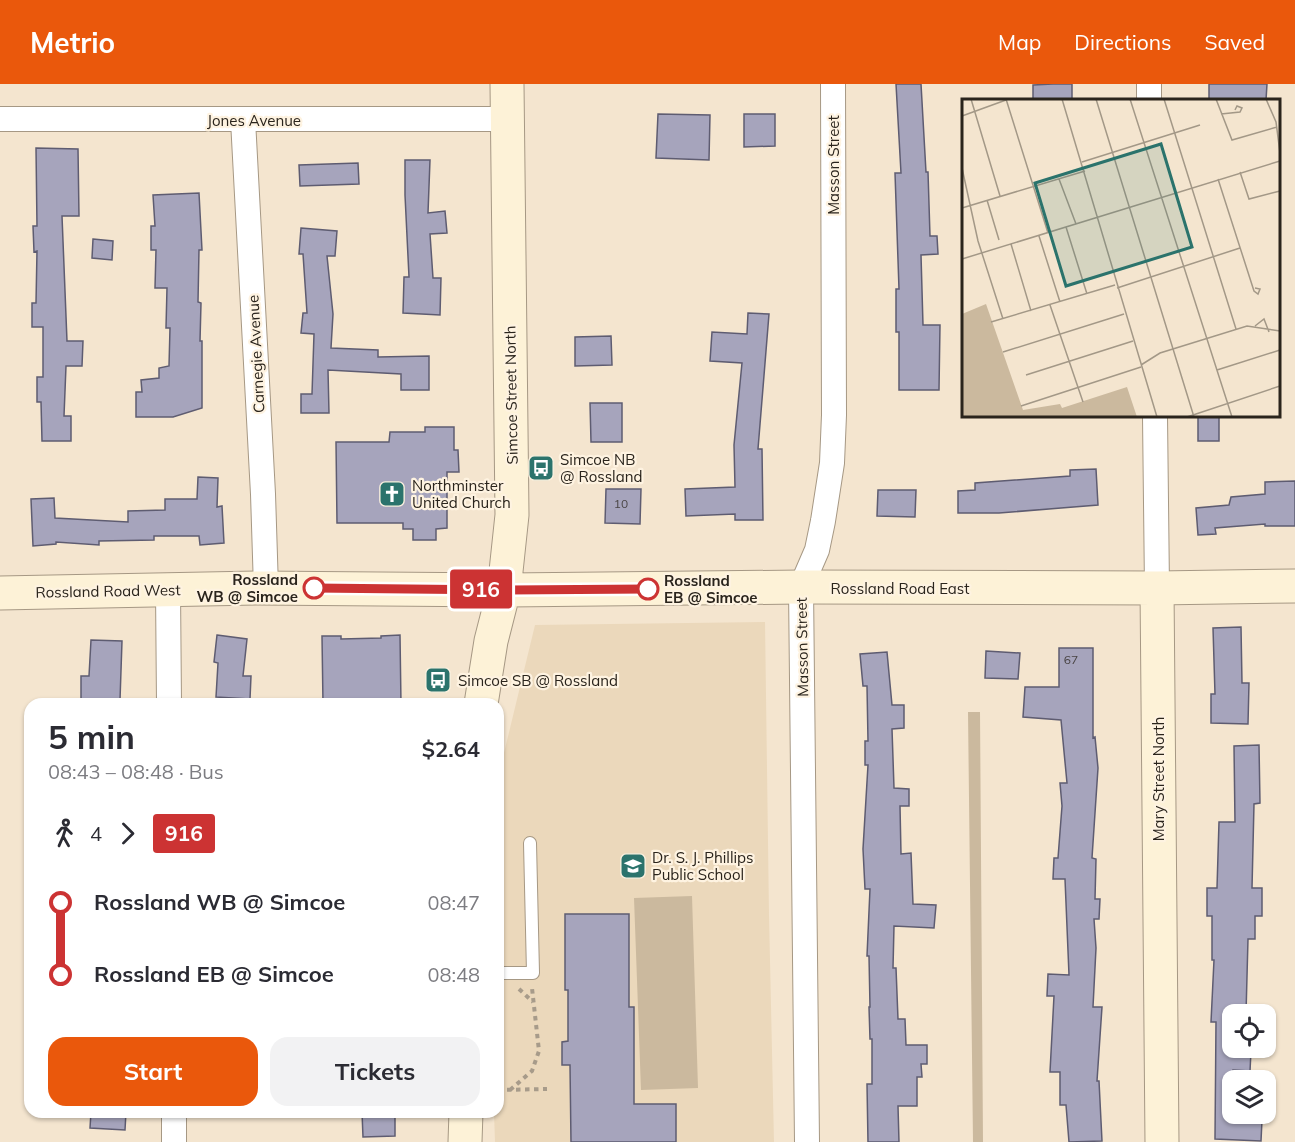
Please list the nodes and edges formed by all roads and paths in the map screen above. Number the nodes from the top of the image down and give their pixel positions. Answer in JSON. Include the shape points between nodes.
{"nodes":[{"id":1,"x":507,"y":84,"type":"edge"},
{"id":2,"x":833,"y":84,"type":"edge"},
{"id":3,"x":0,"y":119,"type":"edge"},
{"id":4,"x":507,"y":119,"type":"junction"},
{"id":5,"x":243,"y":120,"type":"junction"},
{"id":6,"x":1155,"y":417,"type":"edge"},
{"id":7,"x":1295,"y":586,"type":"edge"},
{"id":8,"x":801,"y":587,"type":"junction"},
{"id":9,"x":266,"y":588,"type":"junction"},
{"id":10,"x":1157,"y":588,"type":"junction"},
{"id":11,"x":168,"y":590,"type":"junction"},
{"id":12,"x":504,"y":590,"type":"junction"},
{"id":13,"x":0,"y":593,"type":"edge"},
{"id":14,"x":170,"y":698,"type":"edge"},
{"id":15,"x":482,"y":698,"type":"edge"},
{"id":16,"x":530,"y":843,"type":"dead end"},
{"id":17,"x":504,"y":973,"type":"edge"},
{"id":18,"x":510,"y":984,"type":"dead end"},
{"id":19,"x":531,"y":984,"type":"dead end"},
{"id":20,"x":533,"y":1003,"type":"junction"},
{"id":21,"x":547,"y":1089,"type":"dead end"},
{"id":22,"x":504,"y":1090,"type":"edge"},
{"id":23,"x":510,"y":1090,"type":"junction"},
{"id":24,"x":174,"y":1118,"type":"edge"},
{"id":25,"x":466,"y":1118,"type":"edge"},
{"id":26,"x":174,"y":1142,"type":"edge"},
{"id":27,"x":465,"y":1142,"type":"edge"},
{"id":28,"x":807,"y":1142,"type":"edge"},
{"id":29,"x":1162,"y":1142,"type":"edge"}],
"edges":[{"from":1,"to":4,"type":"main road","name":"Simcoe Street North"},
{"from":2,"to":8,"type":"street","name":"Masson Street","via":[[832,463],[817,550]]},
{"from":3,"to":5,"type":"street","name":"Jones Avenue"},
{"from":4,"to":5,"type":"street","name":"Jones Avenue"},
{"from":4,"to":12,"type":"main road","name":"Simcoe Street North","via":[[512,515]]},
{"from":5,"to":9,"type":"street","name":"Carnegie Avenue"},
{"from":6,"to":10,"type":"street","name":"Mary Street North"},
{"from":7,"to":10,"type":"main road","name":"Rossland Road East"},
{"from":8,"to":10,"type":"main road","name":"Rossland Road East"},
{"from":8,"to":12,"type":"main road","name":"Rossland Road East"},
{"from":8,"to":28,"type":"street","name":"Masson Street"},
{"from":9,"to":11,"type":"main road","name":"Rossland Road West"},
{"from":9,"to":12,"type":"main road","name":"Rossland Road West"},
{"from":10,"to":29,"type":"main road","name":"Mary Street North"},
{"from":11,"to":13,"type":"main road","name":"Rossland Road West"},
{"from":11,"to":14,"type":"street"},
{"from":12,"to":15,"type":"main road","name":"Simcoe Street North"},
{"from":16,"to":17,"type":"lane","via":[[533,973]]},
{"from":18,"to":20,"type":"path","via":[[519,986]]},
{"from":19,"to":20,"type":"path"},
{"from":20,"to":23,"type":"path","via":[[539,1051],[532,1071]]},
{"from":21,"to":23,"type":"path"},
{"from":22,"to":23,"type":"path"},
{"from":24,"to":26,"type":"street"},
{"from":25,"to":27,"type":"main road"}]}
